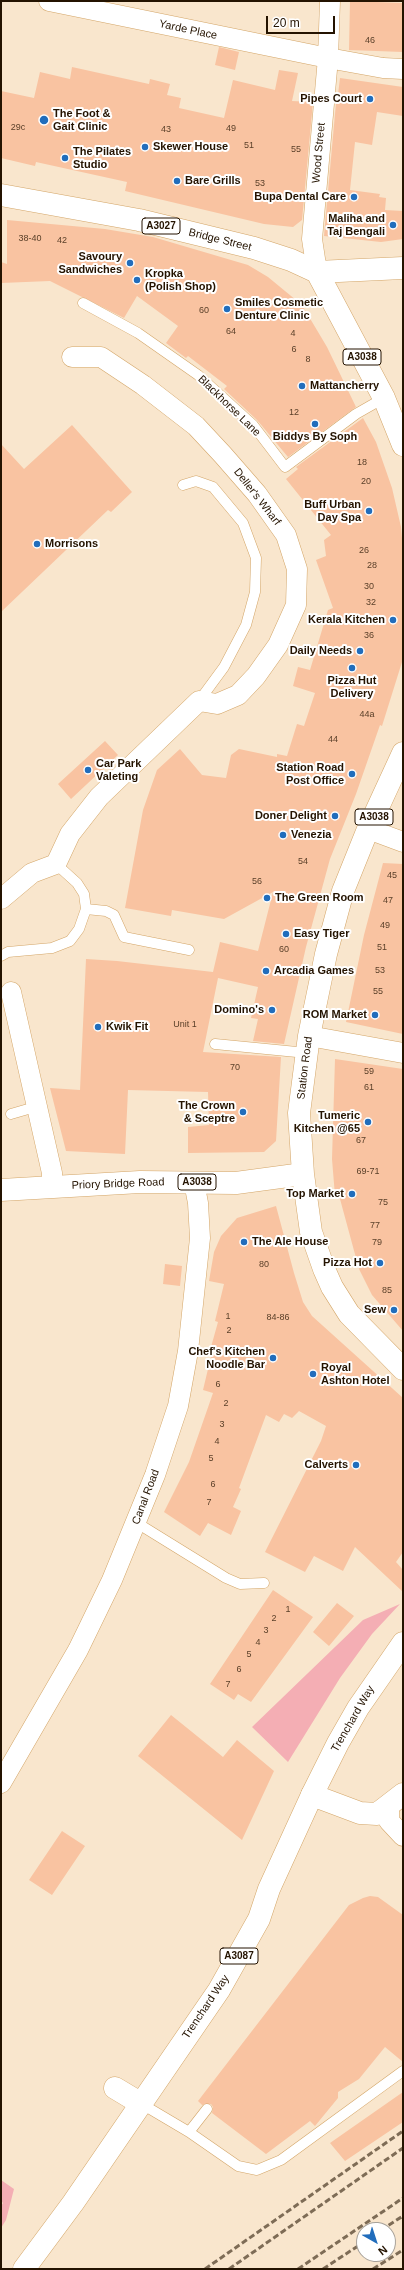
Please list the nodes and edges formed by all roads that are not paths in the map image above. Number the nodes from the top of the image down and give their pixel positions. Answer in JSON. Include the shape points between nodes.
{"nodes":[{"id":1,"x":49,"y":1,"type":"edge"},
{"id":2,"x":330,"y":1,"type":"edge"},
{"id":3,"x":328,"y":58,"type":"junction"},
{"id":4,"x":403,"y":69,"type":"edge"},
{"id":5,"x":1,"y":195,"type":"edge"},
{"id":6,"x":403,"y":268,"type":"edge"},
{"id":7,"x":317,"y":272,"type":"junction"},
{"id":8,"x":83,"y":303,"type":"dead end"},
{"id":9,"x":72,"y":357,"type":"dead end"},
{"id":10,"x":384,"y":398,"type":"junction"},
{"id":11,"x":403,"y":445,"type":"edge"},
{"id":12,"x":183,"y":485,"type":"dead end"},
{"id":13,"x":200,"y":702,"type":"junction"},
{"id":14,"x":403,"y":753,"type":"edge"},
{"id":15,"x":368,"y":829,"type":"junction"},
{"id":16,"x":403,"y":842,"type":"edge"},
{"id":17,"x":56,"y":864,"type":"junction"},
{"id":18,"x":1,"y":898,"type":"edge"},
{"id":19,"x":86,"y":909,"type":"junction"},
{"id":20,"x":189,"y":950,"type":"dead end"},
{"id":21,"x":1,"y":956,"type":"edge"},
{"id":22,"x":11,"y":992,"type":"dead end"},
{"id":23,"x":215,"y":1044,"type":"dead end"},
{"id":24,"x":308,"y":1045,"type":"junction"},
{"id":25,"x":403,"y":1054,"type":"edge"},
{"id":26,"x":35,"y":1103,"type":"junction"},
{"id":27,"x":10,"y":1111,"type":"dead end"},
{"id":28,"x":303,"y":1174,"type":"junction"},
{"id":29,"x":194,"y":1182,"type":"junction"},
{"id":30,"x":52,"y":1187,"type":"junction"},
{"id":31,"x":1,"y":1190,"type":"edge"},
{"id":32,"x":403,"y":1368,"type":"edge"},
{"id":33,"x":137,"y":1523,"type":"junction"},
{"id":34,"x":264,"y":1583,"type":"dead end"},
{"id":35,"x":403,"y":1643,"type":"edge"},
{"id":36,"x":1,"y":1783,"type":"edge"},
{"id":37,"x":312,"y":1795,"type":"junction"},
{"id":38,"x":396,"y":1800,"type":"edge"},
{"id":39,"x":403,"y":1836,"type":"edge"},
{"id":40,"x":403,"y":2071,"type":"edge"},
{"id":41,"x":114,"y":2088,"type":"dead end"},
{"id":42,"x":140,"y":2104,"type":"junction"},
{"id":43,"x":207,"y":2109,"type":"dead end"},
{"id":44,"x":189,"y":2132,"type":"junction"},
{"id":45,"x":24,"y":2269,"type":"edge"}],
"edges":[{"from":1,"to":3,"type":"street","name":"Yarde Place"},
{"from":2,"to":3,"type":"street","name":"Wood Street"},
{"from":3,"to":4,"type":"street"},
{"from":3,"to":7,"type":"street","name":"Wood Street","via":[[312,239]]},
{"from":5,"to":7,"type":"main road","name":"Bridge Street","number":"A3027","via":[[139,220],[254,248]]},
{"from":6,"to":7,"type":"main road","number":"A3027"},
{"from":7,"to":10,"type":"main road","number":"A3038"},
{"from":8,"to":10,"type":"lane","name":"Blackhorse Lane","via":[[138,333],[198,375],[252,425],[285,467],[356,414]]},
{"from":9,"to":13,"type":"street","name":"Deller's Wharf","via":[[101,357],[143,385],[196,426],[257,494],[286,535],[297,569],[296,605],[278,645],[256,676],[238,695],[217,704]]},
{"from":10,"to":11,"type":"main road","number":"A3038"},
{"from":12,"to":13,"type":"lane","via":[[196,481],[213,487],[243,523],[256,558],[255,592],[246,624],[224,667]]},
{"from":13,"to":17,"type":"street","via":[[99,797],[70,834]]},
{"from":14,"to":15,"type":"main road","name":"Station Road","number":"A3038"},
{"from":15,"to":16,"type":"street"},
{"from":15,"to":24,"type":"main road","name":"Station Road","number":"A3038","via":[[341,898],[326,954]]},
{"from":17,"to":18,"type":"street","via":[[32,873]]},
{"from":17,"to":19,"type":"lane","via":[[77,883],[84,894]]},
{"from":19,"to":20,"type":"lane","via":[[106,911],[114,915],[124,937]]},
{"from":19,"to":21,"type":"lane","via":[[79,929],[70,941],[52,948],[8,952]]},
{"from":22,"to":26,"type":"street"},
{"from":23,"to":24,"type":"lane"},
{"from":24,"to":25,"type":"street"},
{"from":24,"to":28,"type":"main road","name":"Station Road","number":"A3038","via":[[300,1113]]},
{"from":26,"to":27,"type":"lane"},
{"from":26,"to":30,"type":"street","via":[[52,1173]]},
{"from":28,"to":29,"type":"main road","name":"Priory Bridge Road","number":"A3038","via":[[236,1182]]},
{"from":28,"to":32,"type":"main road","name":"Station Road","number":"A3038","via":[[312,1232],[332,1287],[349,1314]]},
{"from":29,"to":30,"type":"main road","name":"Priory Bridge Road","number":"A3038","via":[[133,1182]]},
{"from":29,"to":33,"type":"street","name":"Canal Road","via":[[200,1238],[188,1351],[178,1406]]},
{"from":30,"to":31,"type":"main road","name":"Priory Bridge Road","number":"A3038"},
{"from":33,"to":34,"type":"lane","via":[[226,1578],[240,1584]]},
{"from":33,"to":36,"type":"street","name":"Canal Road","via":[[78,1650]]},
{"from":35,"to":37,"type":"main road","name":"Trenchard Way","number":"A3087","via":[[358,1708]]},
{"from":37,"to":38,"type":"main road","via":[[360,1813],[377,1814]]},
{"from":37,"to":42,"type":"main road","name":"Trenchard Way","number":"A3087","via":[[246,1945],[219,1990]]},
{"from":38,"to":39,"type":"street","via":[[389,1821]]},
{"from":40,"to":44,"type":"lane","via":[[281,2160],[257,2170],[238,2166]]},
{"from":41,"to":42,"type":"main road"},
{"from":42,"to":44,"type":"lane"},
{"from":42,"to":45,"type":"main road","name":"Trenchard Way","number":"A3087","via":[[73,2203]]},
{"from":43,"to":44,"type":"lane"}]}
